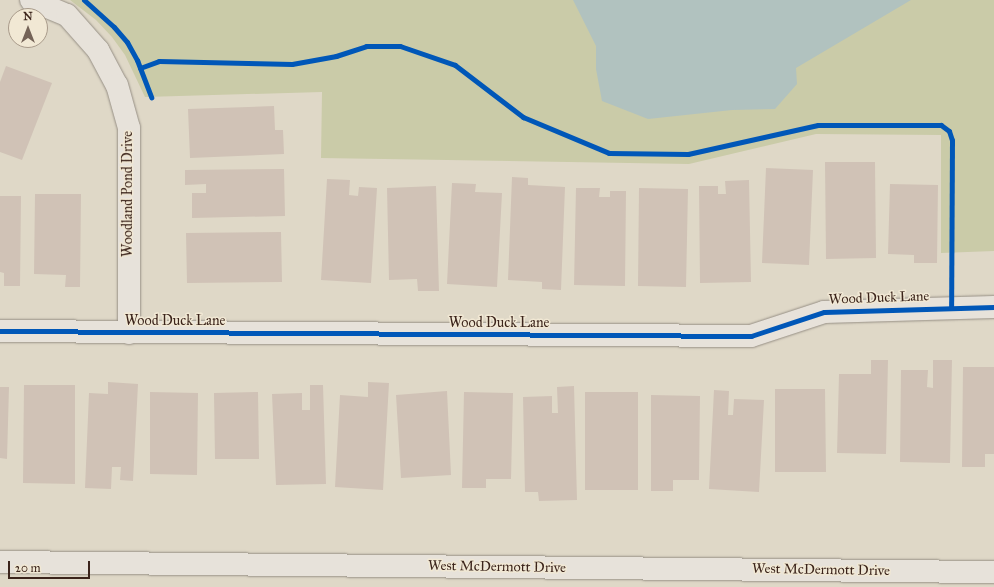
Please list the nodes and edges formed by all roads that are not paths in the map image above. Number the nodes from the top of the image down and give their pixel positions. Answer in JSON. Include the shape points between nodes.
{"nodes":[{"id":1,"x":31,"y":0,"type":"edge"},
{"id":2,"x":994,"y":307,"type":"edge"},
{"id":3,"x":0,"y":331,"type":"edge"},
{"id":4,"x":128,"y":333,"type":"junction"},
{"id":5,"x":0,"y":562,"type":"edge"},
{"id":6,"x":994,"y":572,"type":"edge"}],
"edges":[{"from":1,"to":4,"type":"street","name":"Woodland Pond Drive","via":[[67,15],[98,50],[117,85],[129,128]]},
{"from":2,"to":4,"type":"street","name":"Wood Duck Lane","via":[[824,312],[751,336]]},
{"from":3,"to":4,"type":"street","name":"Wood Duck Lane"},
{"from":5,"to":6,"type":"street","name":"West McDermott Drive"}]}
